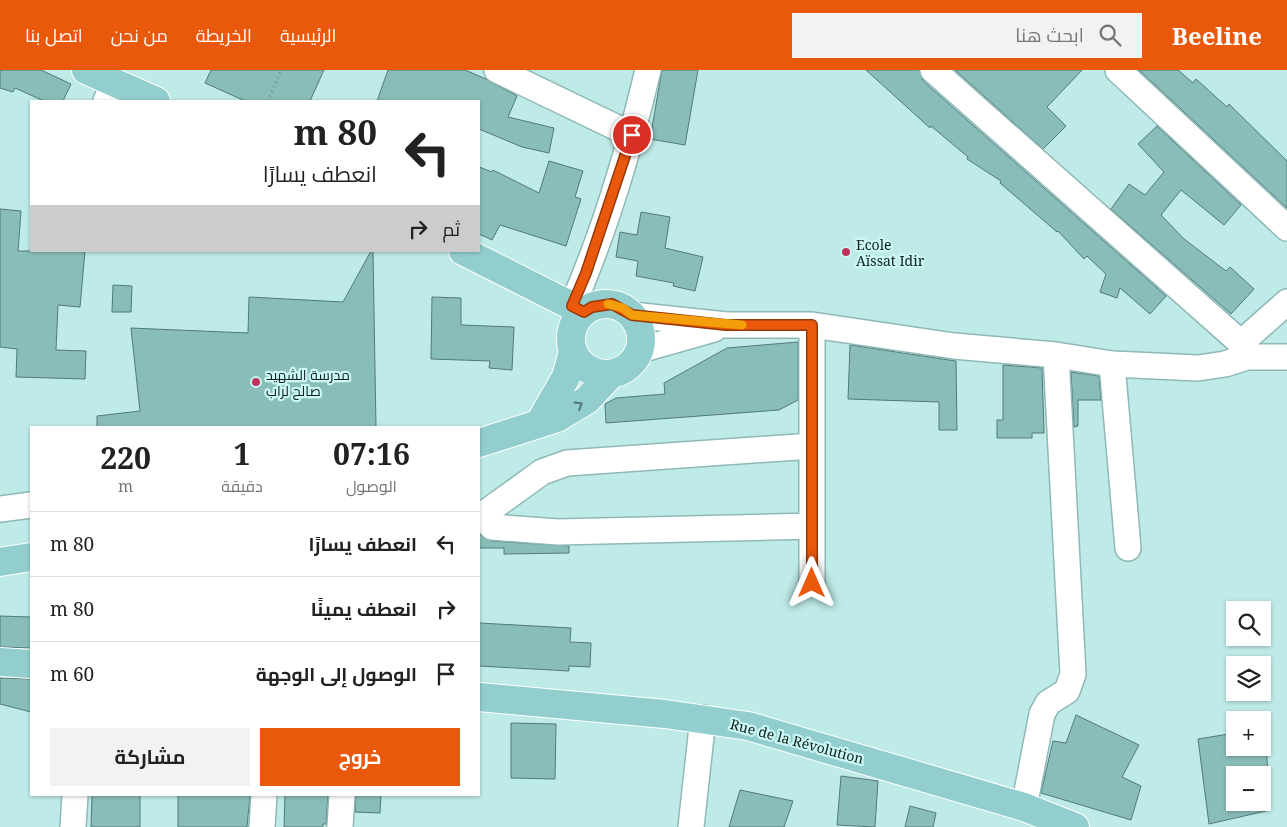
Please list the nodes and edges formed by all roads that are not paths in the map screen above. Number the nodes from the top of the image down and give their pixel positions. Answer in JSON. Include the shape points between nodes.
{"nodes":[{"id":1,"x":86,"y":70,"type":"edge"},
{"id":2,"x":497,"y":70,"type":"edge"},
{"id":3,"x":648,"y":70,"type":"edge"},
{"id":4,"x":933,"y":70,"type":"edge"},
{"id":5,"x":1118,"y":70,"type":"edge"},
{"id":6,"x":109,"y":92,"type":"edge"},
{"id":7,"x":151,"y":100,"type":"edge"},
{"id":8,"x":632,"y":135,"type":"junction"},
{"id":9,"x":1287,"y":228,"type":"edge"},
{"id":10,"x":465,"y":252,"type":"edge"},
{"id":11,"x":1287,"y":302,"type":"edge"},
{"id":12,"x":578,"y":309,"type":"junction"},
{"id":13,"x":632,"y":315,"type":"junction"},
{"id":14,"x":726,"y":325,"type":"junction"},
{"id":15,"x":812,"y":325,"type":"junction"},
{"id":16,"x":640,"y":350,"type":"junction"},
{"id":17,"x":1244,"y":350,"type":"junction"},
{"id":18,"x":574,"y":352,"type":"junction"},
{"id":19,"x":1056,"y":355,"type":"junction"},
{"id":20,"x":1287,"y":357,"type":"edge"},
{"id":21,"x":1112,"y":364,"type":"junction"},
{"id":22,"x":611,"y":374,"type":"junction"},
{"id":23,"x":539,"y":424,"type":"junction"},
{"id":24,"x":480,"y":443,"type":"edge"},
{"id":25,"x":812,"y":446,"type":"junction"},
{"id":26,"x":30,"y":505,"type":"edge"},
{"id":27,"x":0,"y":509,"type":"edge"},
{"id":28,"x":812,"y":526,"type":"junction"},
{"id":29,"x":1128,"y":548,"type":"dead end"},
{"id":30,"x":30,"y":557,"type":"edge"},
{"id":31,"x":0,"y":562,"type":"edge"},
{"id":32,"x":812,"y":583,"type":"dead end"},
{"id":33,"x":0,"y":662,"type":"edge"},
{"id":34,"x":30,"y":664,"type":"edge"},
{"id":35,"x":480,"y":698,"type":"edge"},
{"id":36,"x":704,"y":718,"type":"junction"},
{"id":37,"x":75,"y":796,"type":"edge"},
{"id":38,"x":264,"y":796,"type":"edge"},
{"id":39,"x":342,"y":796,"type":"edge"},
{"id":40,"x":1024,"y":807,"type":"junction"},
{"id":41,"x":73,"y":827,"type":"edge"},
{"id":42,"x":262,"y":827,"type":"edge"},
{"id":43,"x":340,"y":827,"type":"edge"},
{"id":44,"x":691,"y":827,"type":"edge"},
{"id":45,"x":1076,"y":827,"type":"edge"}],
"edges":[{"from":1,"to":6,"type":"main road"},
{"from":2,"to":8,"type":"street"},
{"from":3,"to":8,"type":"street"},
{"from":4,"to":17,"type":"street"},
{"from":5,"to":9,"type":"street"},
{"from":6,"to":7,"type":"main road"},
{"from":8,"to":12,"type":"street","via":[[586,273]]},
{"from":10,"to":12,"type":"main road"},
{"from":11,"to":17,"type":"street"},
{"from":12,"to":13,"type":"main road","via":[[612,304]]},
{"from":12,"to":18,"type":"main road","via":[[572,330]]},
{"from":13,"to":14,"type":"street"},
{"from":13,"to":16,"type":"main road","via":[[641,331]]},
{"from":14,"to":15,"type":"street"},
{"from":14,"to":16,"type":"street"},
{"from":15,"to":19,"type":"street","via":[[954,346]]},
{"from":15,"to":25,"type":"street"},
{"from":16,"to":22,"type":"main road","via":[[634,362]]},
{"from":17,"to":20,"type":"street"},
{"from":17,"to":21,"type":"street","via":[[1225,364],[1198,368]]},
{"from":18,"to":22,"type":"main road","via":[[582,365],[595,373]]},
{"from":18,"to":23,"type":"main road","via":[[566,377]]},
{"from":19,"to":21,"type":"street"},
{"from":19,"to":40,"type":"street","via":[[1072,674],[1067,691],[1048,703],[1042,714]]},
{"from":21,"to":29,"type":"street"},
{"from":23,"to":22,"type":"main road","one_way":true,"via":[[557,418],[587,400]]},
{"from":23,"to":24,"type":"main road"},
{"from":25,"to":28,"type":"street"},
{"from":25,"to":28,"type":"street","via":[[567,463],[542,472],[488,511],[487,522],[492,527],[558,532]]},
{"from":26,"to":27,"type":"street"},
{"from":28,"to":32,"type":"street"},
{"from":30,"to":31,"type":"main road"},
{"from":33,"to":34,"type":"main road"},
{"from":35,"to":36,"type":"main road","name":"Rue de la Révolution"},
{"from":36,"to":40,"type":"main road","name":"Rue de la Révolution","via":[[748,726]]},
{"from":36,"to":44,"type":"street"},
{"from":37,"to":41,"type":"street"},
{"from":38,"to":42,"type":"street"},
{"from":39,"to":43,"type":"street"},
{"from":40,"to":45,"type":"main road","name":"Rue de la Révolution"}]}
